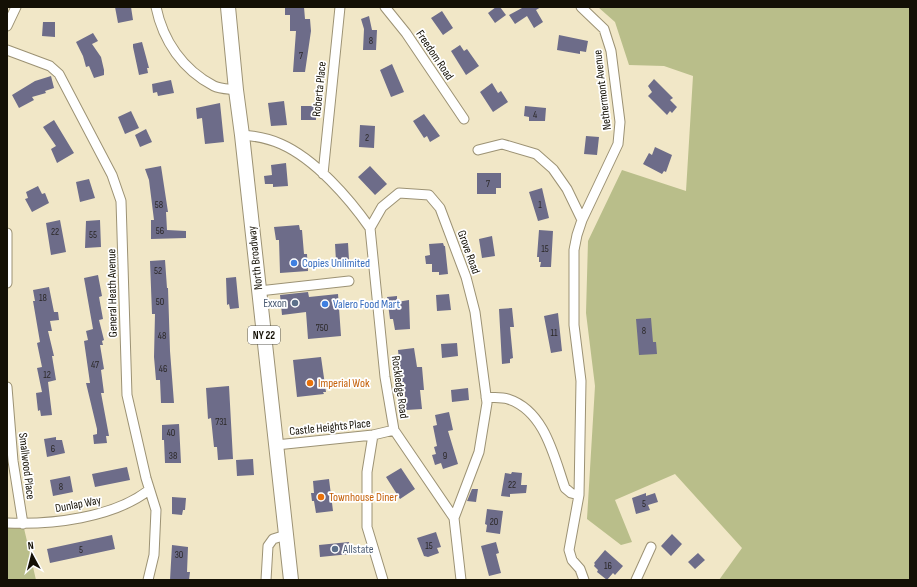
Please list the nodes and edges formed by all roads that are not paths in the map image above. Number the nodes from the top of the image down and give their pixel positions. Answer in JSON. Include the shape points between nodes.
{"nodes":[{"id":1,"x":16,"y":7,"type":"edge"},
{"id":2,"x":156,"y":7,"type":"edge"},
{"id":3,"x":228,"y":7,"type":"edge"},
{"id":4,"x":340,"y":7,"type":"edge"},
{"id":5,"x":385,"y":7,"type":"edge"},
{"id":6,"x":581,"y":7,"type":"edge"},
{"id":7,"x":7,"y":26,"type":"edge"},
{"id":8,"x":7,"y":50,"type":"edge"},
{"id":9,"x":236,"y":90,"type":"junction"},
{"id":10,"x":464,"y":119,"type":"dead end"},
{"id":11,"x":242,"y":135,"type":"junction"},
{"id":12,"x":478,"y":150,"type":"dead end"},
{"id":13,"x":323,"y":174,"type":"junction"},
{"id":14,"x":582,"y":220,"type":"junction"},
{"id":15,"x":370,"y":228,"type":"junction"},
{"id":16,"x":7,"y":233,"type":"edge"},
{"id":17,"x":349,"y":281,"type":"dead end"},
{"id":18,"x":7,"y":283,"type":"edge"},
{"id":19,"x":259,"y":291,"type":"junction"},
{"id":20,"x":7,"y":387,"type":"edge"},
{"id":21,"x":486,"y":397,"type":"junction"},
{"id":22,"x":390,"y":431,"type":"junction"},
{"id":23,"x":373,"y":435,"type":"junction"},
{"id":24,"x":276,"y":445,"type":"junction"},
{"id":25,"x":149,"y":490,"type":"junction"},
{"id":26,"x":579,"y":495,"type":"junction"},
{"id":27,"x":454,"y":518,"type":"junction"},
{"id":28,"x":7,"y":523,"type":"edge"},
{"id":29,"x":23,"y":524,"type":"junction"},
{"id":30,"x":286,"y":535,"type":"junction"},
{"id":31,"x":651,"y":547,"type":"dead end"},
{"id":32,"x":148,"y":580,"type":"edge"},
{"id":33,"x":266,"y":580,"type":"edge"},
{"id":34,"x":291,"y":580,"type":"edge"},
{"id":35,"x":383,"y":580,"type":"edge"},
{"id":36,"x":462,"y":580,"type":"edge"},
{"id":37,"x":584,"y":580,"type":"edge"},
{"id":38,"x":636,"y":580,"type":"edge"}],
"edges":[{"from":1,"to":7,"type":"street"},
{"from":2,"to":9,"type":"street","via":[[165,38],[188,68],[216,87]]},
{"from":3,"to":9,"type":"main road","name":"North Broadway","number":"NY 22"},
{"from":4,"to":13,"type":"street","name":"Roberta Place"},
{"from":5,"to":10,"type":"street","name":"Freedom Road","via":[[406,33]]},
{"from":6,"to":14,"type":"street","name":"Nethermont Avenue","via":[[604,28],[611,52],[620,122],[618,144]]},
{"from":8,"to":25,"type":"street","name":"General Heath Avenue","via":[[50,66],[59,74],[112,175],[121,200],[127,395]]},
{"from":9,"to":11,"type":"main road","name":"North Broadway","number":"NY 22"},
{"from":11,"to":13,"type":"street","via":[[266,138],[281,144]]},
{"from":11,"to":19,"type":"main road","name":"North Broadway","number":"NY 22"},
{"from":12,"to":14,"type":"street","via":[[502,144],[536,154],[553,169],[567,189]]},
{"from":13,"to":15,"type":"street","via":[[356,208]]},
{"from":14,"to":26,"type":"street","via":[[574,250],[573,283],[574,325],[581,381]]},
{"from":15,"to":21,"type":"street","name":"Grove Road","via":[[382,207],[399,193],[429,195],[440,208],[466,277],[475,312]]},
{"from":15,"to":22,"type":"street","name":"Rockledge Road"},
{"from":16,"to":18,"type":"street"},
{"from":17,"to":19,"type":"street"},
{"from":19,"to":24,"type":"main road","name":"North Broadway","number":"NY 22"},
{"from":20,"to":29,"type":"street","name":"Smallwood Place","via":[[13,461]]},
{"from":21,"to":26,"type":"street","via":[[507,399],[529,412],[550,441],[565,488]]},
{"from":21,"to":27,"type":"street","name":"Grove Road","via":[[479,452]]},
{"from":22,"to":23,"type":"street","name":"Castle Heights Place"},
{"from":22,"to":27,"type":"street","name":"Rockledge Road"},
{"from":23,"to":24,"type":"street","name":"Castle Heights Place"},
{"from":23,"to":35,"type":"street","via":[[367,472],[368,527]]},
{"from":24,"to":30,"type":"main road","name":"North Broadway","number":"NY 22"},
{"from":25,"to":29,"type":"street","name":"Dunlap Way","via":[[127,504],[112,509],[66,520]]},
{"from":25,"to":32,"type":"street","name":"General Heath Avenue","via":[[156,510],[156,523],[154,554]]},
{"from":26,"to":37,"type":"street","via":[[569,550]]},
{"from":27,"to":36,"type":"street","name":"Rockledge Road"},
{"from":28,"to":29,"type":"street","name":"Dunlap Way"},
{"from":30,"to":33,"type":"street","via":[[273,539],[268,546]]},
{"from":30,"to":34,"type":"main road","name":"North Broadway","number":"NY 22"},
{"from":31,"to":38,"type":"street"}]}
